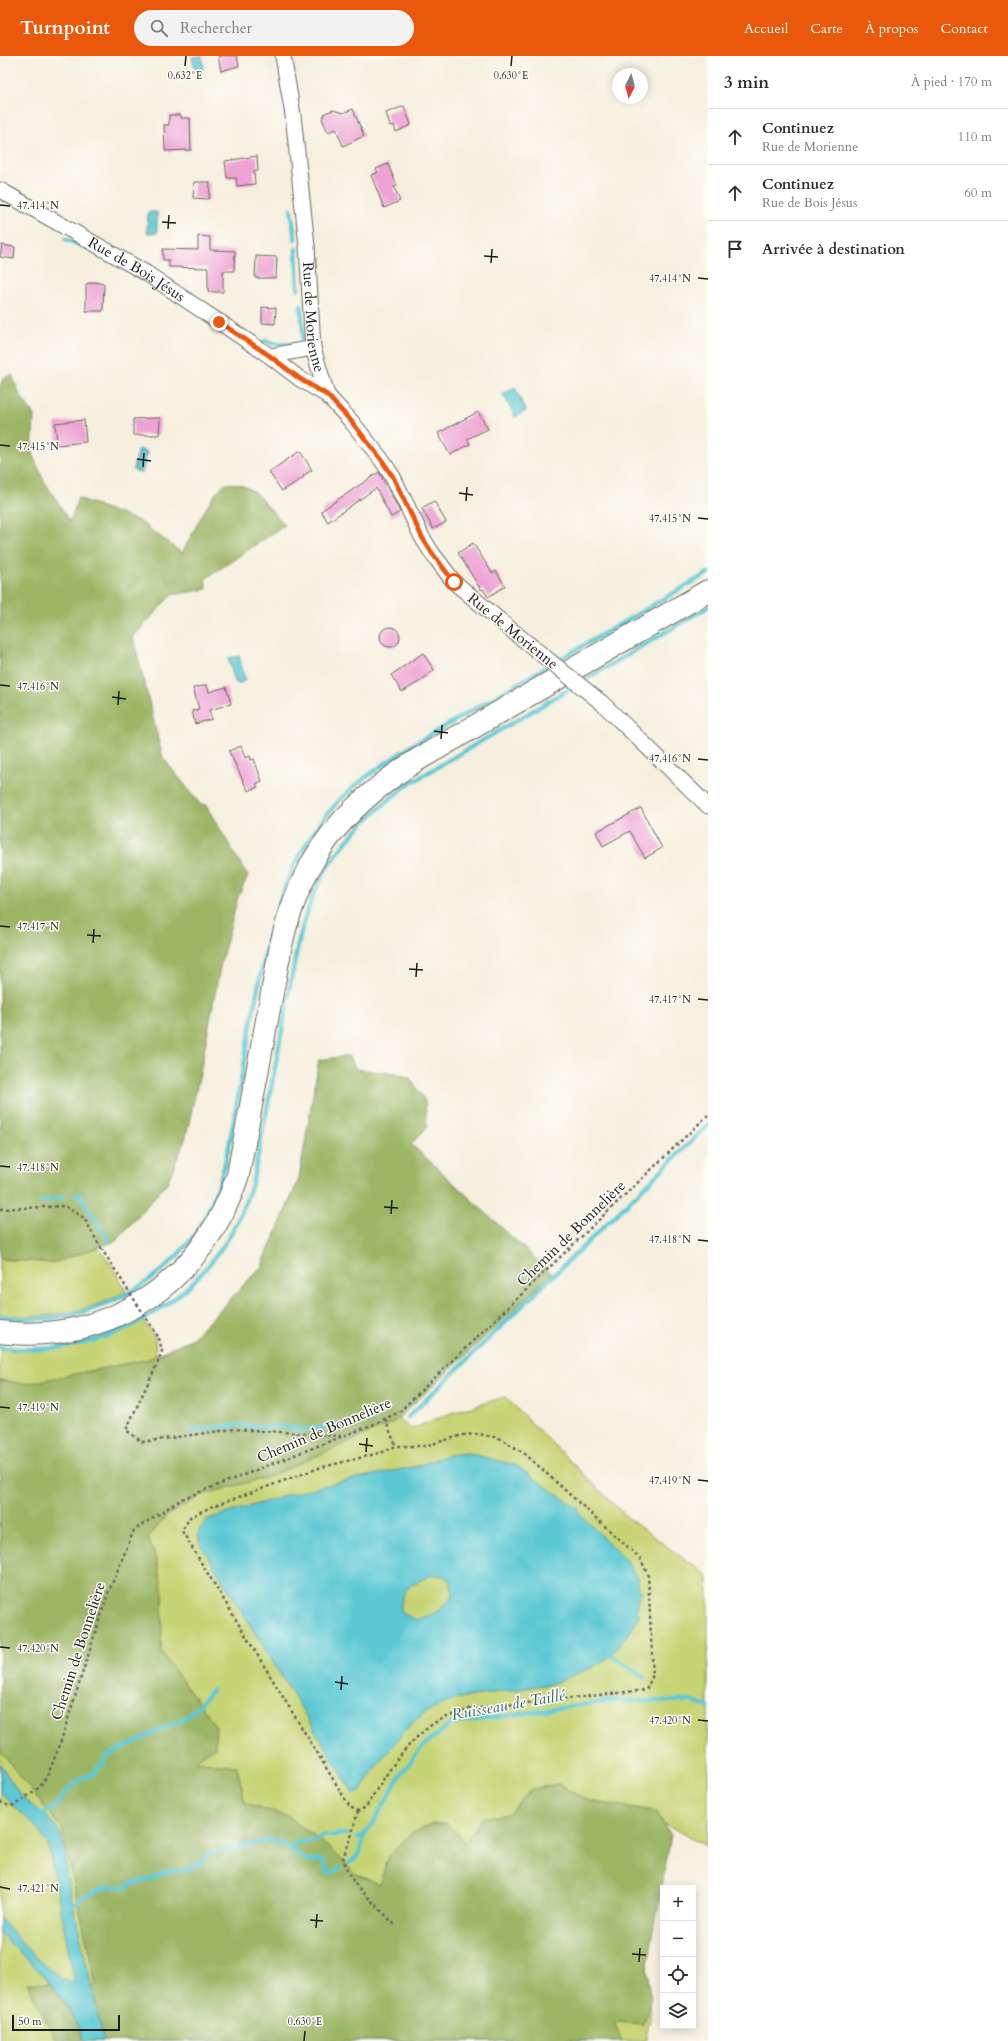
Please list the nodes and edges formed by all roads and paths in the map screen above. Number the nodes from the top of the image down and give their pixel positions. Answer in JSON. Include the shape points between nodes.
{"nodes":[{"id":1,"x":283,"y":56,"type":"edge"},
{"id":2,"x":0,"y":190,"type":"edge"},
{"id":3,"x":15,"y":199,"type":"junction"},
{"id":4,"x":0,"y":204,"type":"edge"},
{"id":5,"x":313,"y":348,"type":"junction"},
{"id":6,"x":270,"y":356,"type":"junction"},
{"id":7,"x":327,"y":395,"type":"junction"},
{"id":8,"x":708,"y":591,"type":"edge"},
{"id":9,"x":708,"y":806,"type":"edge"},
{"id":10,"x":708,"y":1115,"type":"edge"},
{"id":11,"x":0,"y":1210,"type":"edge"},
{"id":12,"x":0,"y":1332,"type":"edge"},
{"id":13,"x":385,"y":1419,"type":"junction"},
{"id":14,"x":343,"y":1436,"type":"junction"},
{"id":15,"x":396,"y":1446,"type":"junction"},
{"id":16,"x":0,"y":1802,"type":"edge"},
{"id":17,"x":358,"y":1811,"type":"junction"},
{"id":18,"x":396,"y":1926,"type":"dead end"}],
"edges":[{"from":1,"to":5,"type":"street","name":"Rue de Morienne","via":[[294,115],[307,239]]},
{"from":2,"to":3,"type":"street","name":"Rue de Bois Jésus"},
{"from":3,"to":4,"type":"street"},
{"from":3,"to":6,"type":"street","name":"Rue de Bois Jésus","via":[[146,273]]},
{"from":5,"to":6,"type":"street"},
{"from":5,"to":7,"type":"street","name":"Rue de Morienne"},
{"from":6,"to":7,"type":"street","name":"Rue de Bois Jésus","via":[[300,379]]},
{"from":7,"to":9,"type":"street","name":"Rue de Morienne","bridge":true,"via":[[381,459],[393,477],[422,537],[454,582],[602,703]]},
{"from":8,"to":12,"type":"main road","via":[[417,760],[377,787],[345,817],[319,850],[291,909],[280,952],[238,1175],[210,1237],[170,1282],[136,1306],[117,1315],[99,1323],[60,1332]]},
{"from":10,"to":13,"type":"path","name":"Chemin de Bonnelière","via":[[399,1412]]},
{"from":11,"to":14,"type":"path","bridge":true,"via":[[65,1206],[84,1218],[159,1338],[162,1351],[126,1430],[142,1442],[234,1429]]},
{"from":13,"to":14,"type":"path","name":"Chemin de Bonnelière"},
{"from":13,"to":15,"type":"path"},
{"from":14,"to":16,"type":"path","name":"Chemin de Bonnelière","via":[[182,1499],[134,1530],[107,1596],[53,1761],[40,1787],[29,1796],[16,1805],[9,1806]]},
{"from":15,"to":17,"type":"path","via":[[384,1452],[319,1468],[211,1507],[190,1517],[182,1531],[350,1807]]},
{"from":15,"to":17,"type":"path","via":[[425,1446],[463,1435],[478,1434],[500,1438],[524,1453],[640,1558],[648,1575],[654,1675],[646,1690],[470,1709],[448,1716],[431,1725],[410,1744],[366,1807]]},
{"from":17,"to":18,"type":"path","via":[[343,1857],[347,1871],[355,1884]]}]}
